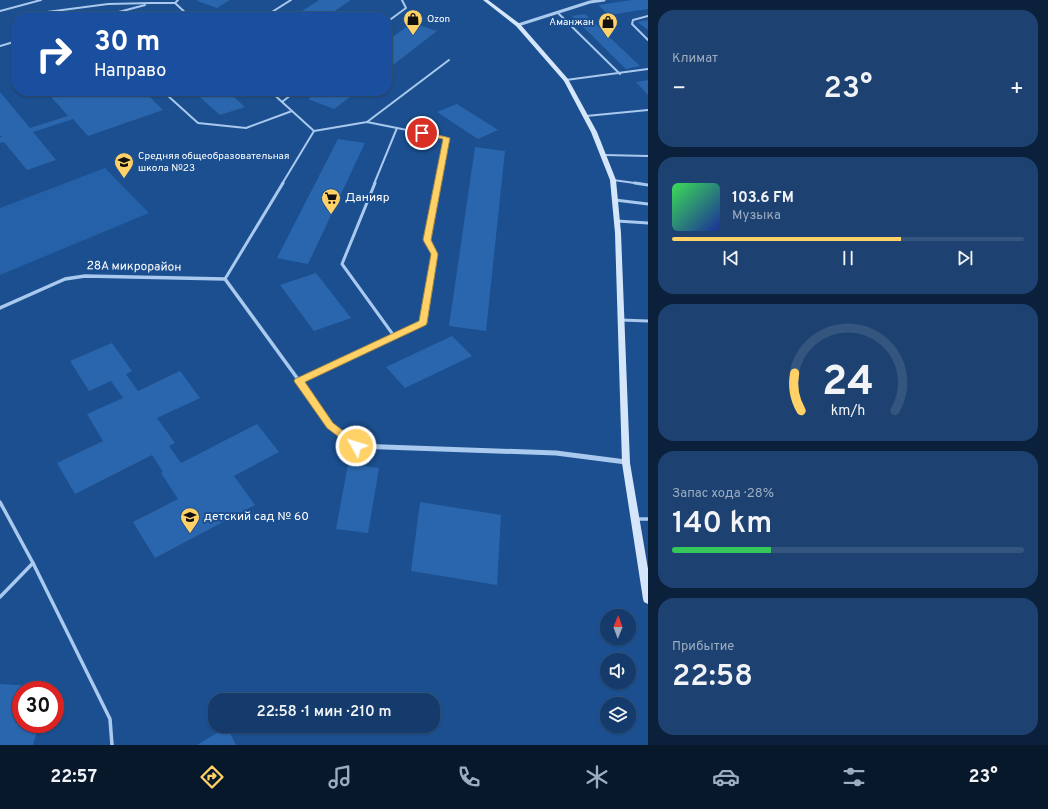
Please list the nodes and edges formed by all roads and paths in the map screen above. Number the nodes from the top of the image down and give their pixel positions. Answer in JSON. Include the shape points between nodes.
{"nodes":[{"id":1,"x":40,"y":0,"type":"edge"},
{"id":2,"x":178,"y":0,"type":"edge"},
{"id":3,"x":291,"y":0,"type":"edge"},
{"id":4,"x":402,"y":0,"type":"edge"},
{"id":5,"x":485,"y":0,"type":"edge"},
{"id":6,"x":604,"y":0,"type":"edge"},
{"id":7,"x":152,"y":3,"type":"junction"},
{"id":8,"x":175,"y":3,"type":"junction"},
{"id":9,"x":0,"y":10,"type":"edge"},
{"id":10,"x":47,"y":12,"type":"dead end"},
{"id":11,"x":119,"y":12,"type":"edge"},
{"id":12,"x":185,"y":12,"type":"edge"},
{"id":13,"x":272,"y":12,"type":"edge"},
{"id":14,"x":557,"y":12,"type":"junction"},
{"id":15,"x":648,"y":16,"type":"edge"},
{"id":16,"x":392,"y":18,"type":"edge"},
{"id":17,"x":518,"y":25,"type":"junction"},
{"id":18,"x":648,"y":40,"type":"edge"},
{"id":19,"x":12,"y":42,"type":"edge"},
{"id":20,"x":0,"y":46,"type":"edge"},
{"id":21,"x":449,"y":60,"type":"dead end"},
{"id":22,"x":648,"y":69,"type":"edge"},
{"id":23,"x":620,"y":74,"type":"junction"},
{"id":24,"x":566,"y":80,"type":"junction"},
{"id":25,"x":168,"y":96,"type":"edge"},
{"id":26,"x":275,"y":96,"type":"edge"},
{"id":27,"x":290,"y":96,"type":"edge"},
{"id":28,"x":282,"y":102,"type":"junction"},
{"id":29,"x":648,"y":110,"type":"edge"},
{"id":30,"x":292,"y":111,"type":"junction"},
{"id":31,"x":586,"y":116,"type":"junction"},
{"id":32,"x":367,"y":122,"type":"junction"},
{"id":33,"x":397,"y":128,"type":"junction"},
{"id":34,"x":314,"y":131,"type":"junction"},
{"id":35,"x":604,"y":155,"type":"junction"},
{"id":36,"x":648,"y":156,"type":"edge"},
{"id":37,"x":613,"y":180,"type":"junction"},
{"id":38,"x":648,"y":185,"type":"edge"},
{"id":39,"x":615,"y":200,"type":"junction"},
{"id":40,"x":648,"y":204,"type":"edge"},
{"id":41,"x":617,"y":221,"type":"junction"},
{"id":42,"x":648,"y":223,"type":"edge"},
{"id":43,"x":225,"y":279,"type":"junction"},
{"id":44,"x":0,"y":308,"type":"edge"},
{"id":45,"x":621,"y":320,"type":"junction"},
{"id":46,"x":648,"y":321,"type":"edge"},
{"id":47,"x":394,"y":336,"type":"junction"},
{"id":48,"x":299,"y":381,"type":"junction"},
{"id":49,"x":626,"y":462,"type":"junction"},
{"id":50,"x":0,"y":502,"type":"edge"},
{"id":51,"x":635,"y":518,"type":"junction"},
{"id":52,"x":648,"y":519,"type":"edge"},
{"id":53,"x":33,"y":563,"type":"junction"},
{"id":54,"x":0,"y":597,"type":"edge"},
{"id":55,"x":648,"y":599,"type":"edge"},
{"id":56,"x":112,"y":745,"type":"edge"}],
"edges":[{"from":1,"to":9,"type":"lane"},
{"from":2,"to":8,"type":"lane"},
{"from":3,"to":13,"type":"lane"},
{"from":4,"to":16,"type":"lane","via":[[406,8]]},
{"from":5,"to":17,"type":"main road"},
{"from":6,"to":14,"type":"street"},
{"from":7,"to":8,"type":"lane"},
{"from":7,"to":10,"type":"lane","via":[[108,4]]},
{"from":7,"to":11,"type":"lane"},
{"from":8,"to":12,"type":"lane"},
{"from":14,"to":17,"type":"street"},
{"from":14,"to":23,"type":"lane"},
{"from":15,"to":18,"type":"lane","via":[[632,22]]},
{"from":17,"to":24,"type":"main road"},
{"from":19,"to":20,"type":"lane"},
{"from":21,"to":32,"type":"lane"},
{"from":22,"to":23,"type":"lane"},
{"from":23,"to":24,"type":"lane"},
{"from":24,"to":31,"type":"main road"},
{"from":25,"to":30,"type":"lane","via":[[198,123],[246,128]]},
{"from":26,"to":28,"type":"lane"},
{"from":27,"to":28,"type":"lane"},
{"from":28,"to":30,"type":"lane"},
{"from":29,"to":31,"type":"lane"},
{"from":30,"to":34,"type":"lane"},
{"from":31,"to":35,"type":"main road"},
{"from":32,"to":33,"type":"lane"},
{"from":32,"to":34,"type":"lane"},
{"from":33,"to":47,"type":"lane","via":[[342,264]]},
{"from":33,"to":47,"type":"lane","via":[[447,138],[427,240],[434,254],[423,323]]},
{"from":34,"to":43,"type":"lane"},
{"from":35,"to":36,"type":"lane"},
{"from":35,"to":37,"type":"main road"},
{"from":37,"to":38,"type":"lane"},
{"from":37,"to":39,"type":"main road"},
{"from":39,"to":40,"type":"lane"},
{"from":39,"to":41,"type":"main road"},
{"from":41,"to":42,"type":"lane"},
{"from":41,"to":45,"type":"main road"},
{"from":43,"to":44,"type":"street","name":"28А микрорайон","via":[[86,276],[65,279]]},
{"from":43,"to":48,"type":"street"},
{"from":45,"to":46,"type":"lane"},
{"from":45,"to":49,"type":"main road"},
{"from":47,"to":48,"type":"lane"},
{"from":48,"to":49,"type":"street","via":[[330,425],[356,446],[556,453]]},
{"from":49,"to":51,"type":"main road"},
{"from":50,"to":53,"type":"lane"},
{"from":51,"to":52,"type":"lane"},
{"from":51,"to":55,"type":"main road"},
{"from":53,"to":54,"type":"lane"},
{"from":53,"to":56,"type":"lane","via":[[110,719]]}]}
